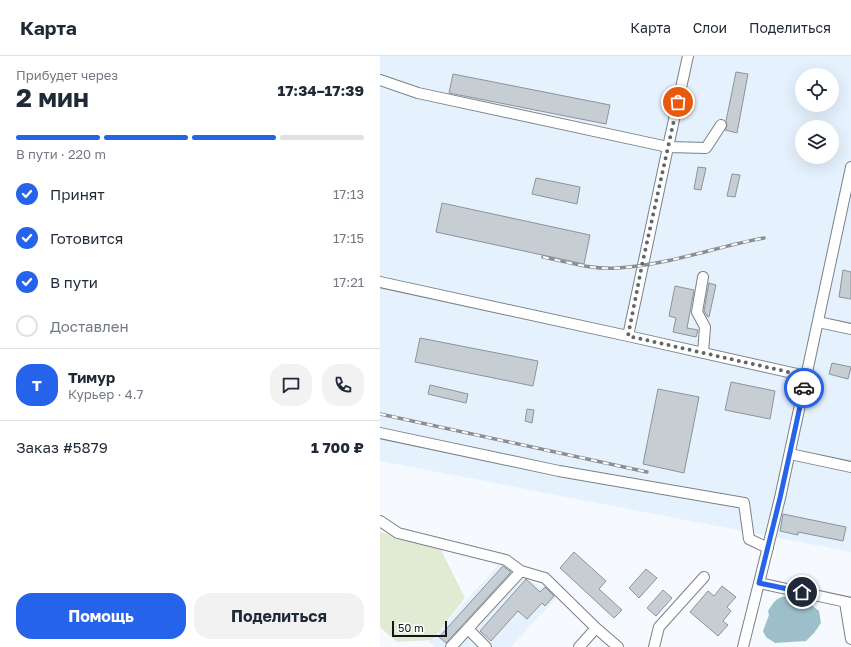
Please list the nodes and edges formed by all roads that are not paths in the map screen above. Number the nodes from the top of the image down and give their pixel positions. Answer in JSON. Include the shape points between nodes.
{"nodes":[{"id":1,"x":688,"y":56,"type":"edge"},
{"id":2,"x":380,"y":80,"type":"edge"},
{"id":3,"x":721,"y":125,"type":"dead end"},
{"id":4,"x":668,"y":147,"type":"junction"},
{"id":5,"x":851,"y":167,"type":"edge"},
{"id":6,"x":703,"y":277,"type":"dead end"},
{"id":7,"x":380,"y":282,"type":"edge"},
{"id":8,"x":818,"y":322,"type":"junction"},
{"id":9,"x":851,"y":329,"type":"edge"},
{"id":10,"x":628,"y":336,"type":"junction"},
{"id":11,"x":703,"y":352,"type":"junction"},
{"id":12,"x":806,"y":376,"type":"junction"},
{"id":13,"x":380,"y":433,"type":"edge"},
{"id":14,"x":790,"y":454,"type":"junction"},
{"id":15,"x":851,"y":467,"type":"edge"},
{"id":16,"x":380,"y":521,"type":"edge"},
{"id":17,"x":768,"y":548,"type":"junction"},
{"id":18,"x":521,"y":570,"type":"junction"},
{"id":19,"x":704,"y":577,"type":"dead end"},
{"id":20,"x":759,"y":583,"type":"junction"},
{"id":21,"x":848,"y":602,"type":"edge"},
{"id":22,"x":596,"y":628,"type":"junction"},
{"id":23,"x":468,"y":629,"type":"junction"},
{"id":24,"x":851,"y":639,"type":"edge"},
{"id":25,"x":451,"y":647,"type":"edge"},
{"id":26,"x":486,"y":647,"type":"edge"},
{"id":27,"x":579,"y":647,"type":"edge"},
{"id":28,"x":618,"y":647,"type":"edge"},
{"id":29,"x":654,"y":647,"type":"edge"},
{"id":30,"x":743,"y":647,"type":"edge"}],
"edges":[{"from":1,"to":4,"type":"street"},
{"from":2,"to":4,"type":"street","via":[[418,93]]},
{"from":3,"to":4,"type":"street","via":[[706,148]]},
{"from":4,"to":10,"type":"street"},
{"from":5,"to":8,"type":"street"},
{"from":6,"to":11,"type":"street","via":[[697,312],[705,327]]},
{"from":7,"to":10,"type":"street"},
{"from":8,"to":9,"type":"street"},
{"from":8,"to":12,"type":"street"},
{"from":10,"to":11,"type":"street"},
{"from":11,"to":12,"type":"street"},
{"from":12,"to":14,"type":"street"},
{"from":13,"to":17,"type":"street","via":[[559,471],[744,504],[749,539]]},
{"from":14,"to":15,"type":"street"},
{"from":14,"to":17,"type":"street"},
{"from":16,"to":18,"type":"street","via":[[398,533],[506,560]]},
{"from":17,"to":20,"type":"street"},
{"from":18,"to":22,"type":"street","via":[[545,578]]},
{"from":18,"to":23,"type":"street"},
{"from":19,"to":29,"type":"street","via":[[659,627]]},
{"from":20,"to":21,"type":"street"},
{"from":20,"to":30,"type":"street"},
{"from":21,"to":24,"type":"street"},
{"from":22,"to":27,"type":"street"},
{"from":22,"to":28,"type":"street"},
{"from":23,"to":25,"type":"street"},
{"from":23,"to":26,"type":"street"}]}
